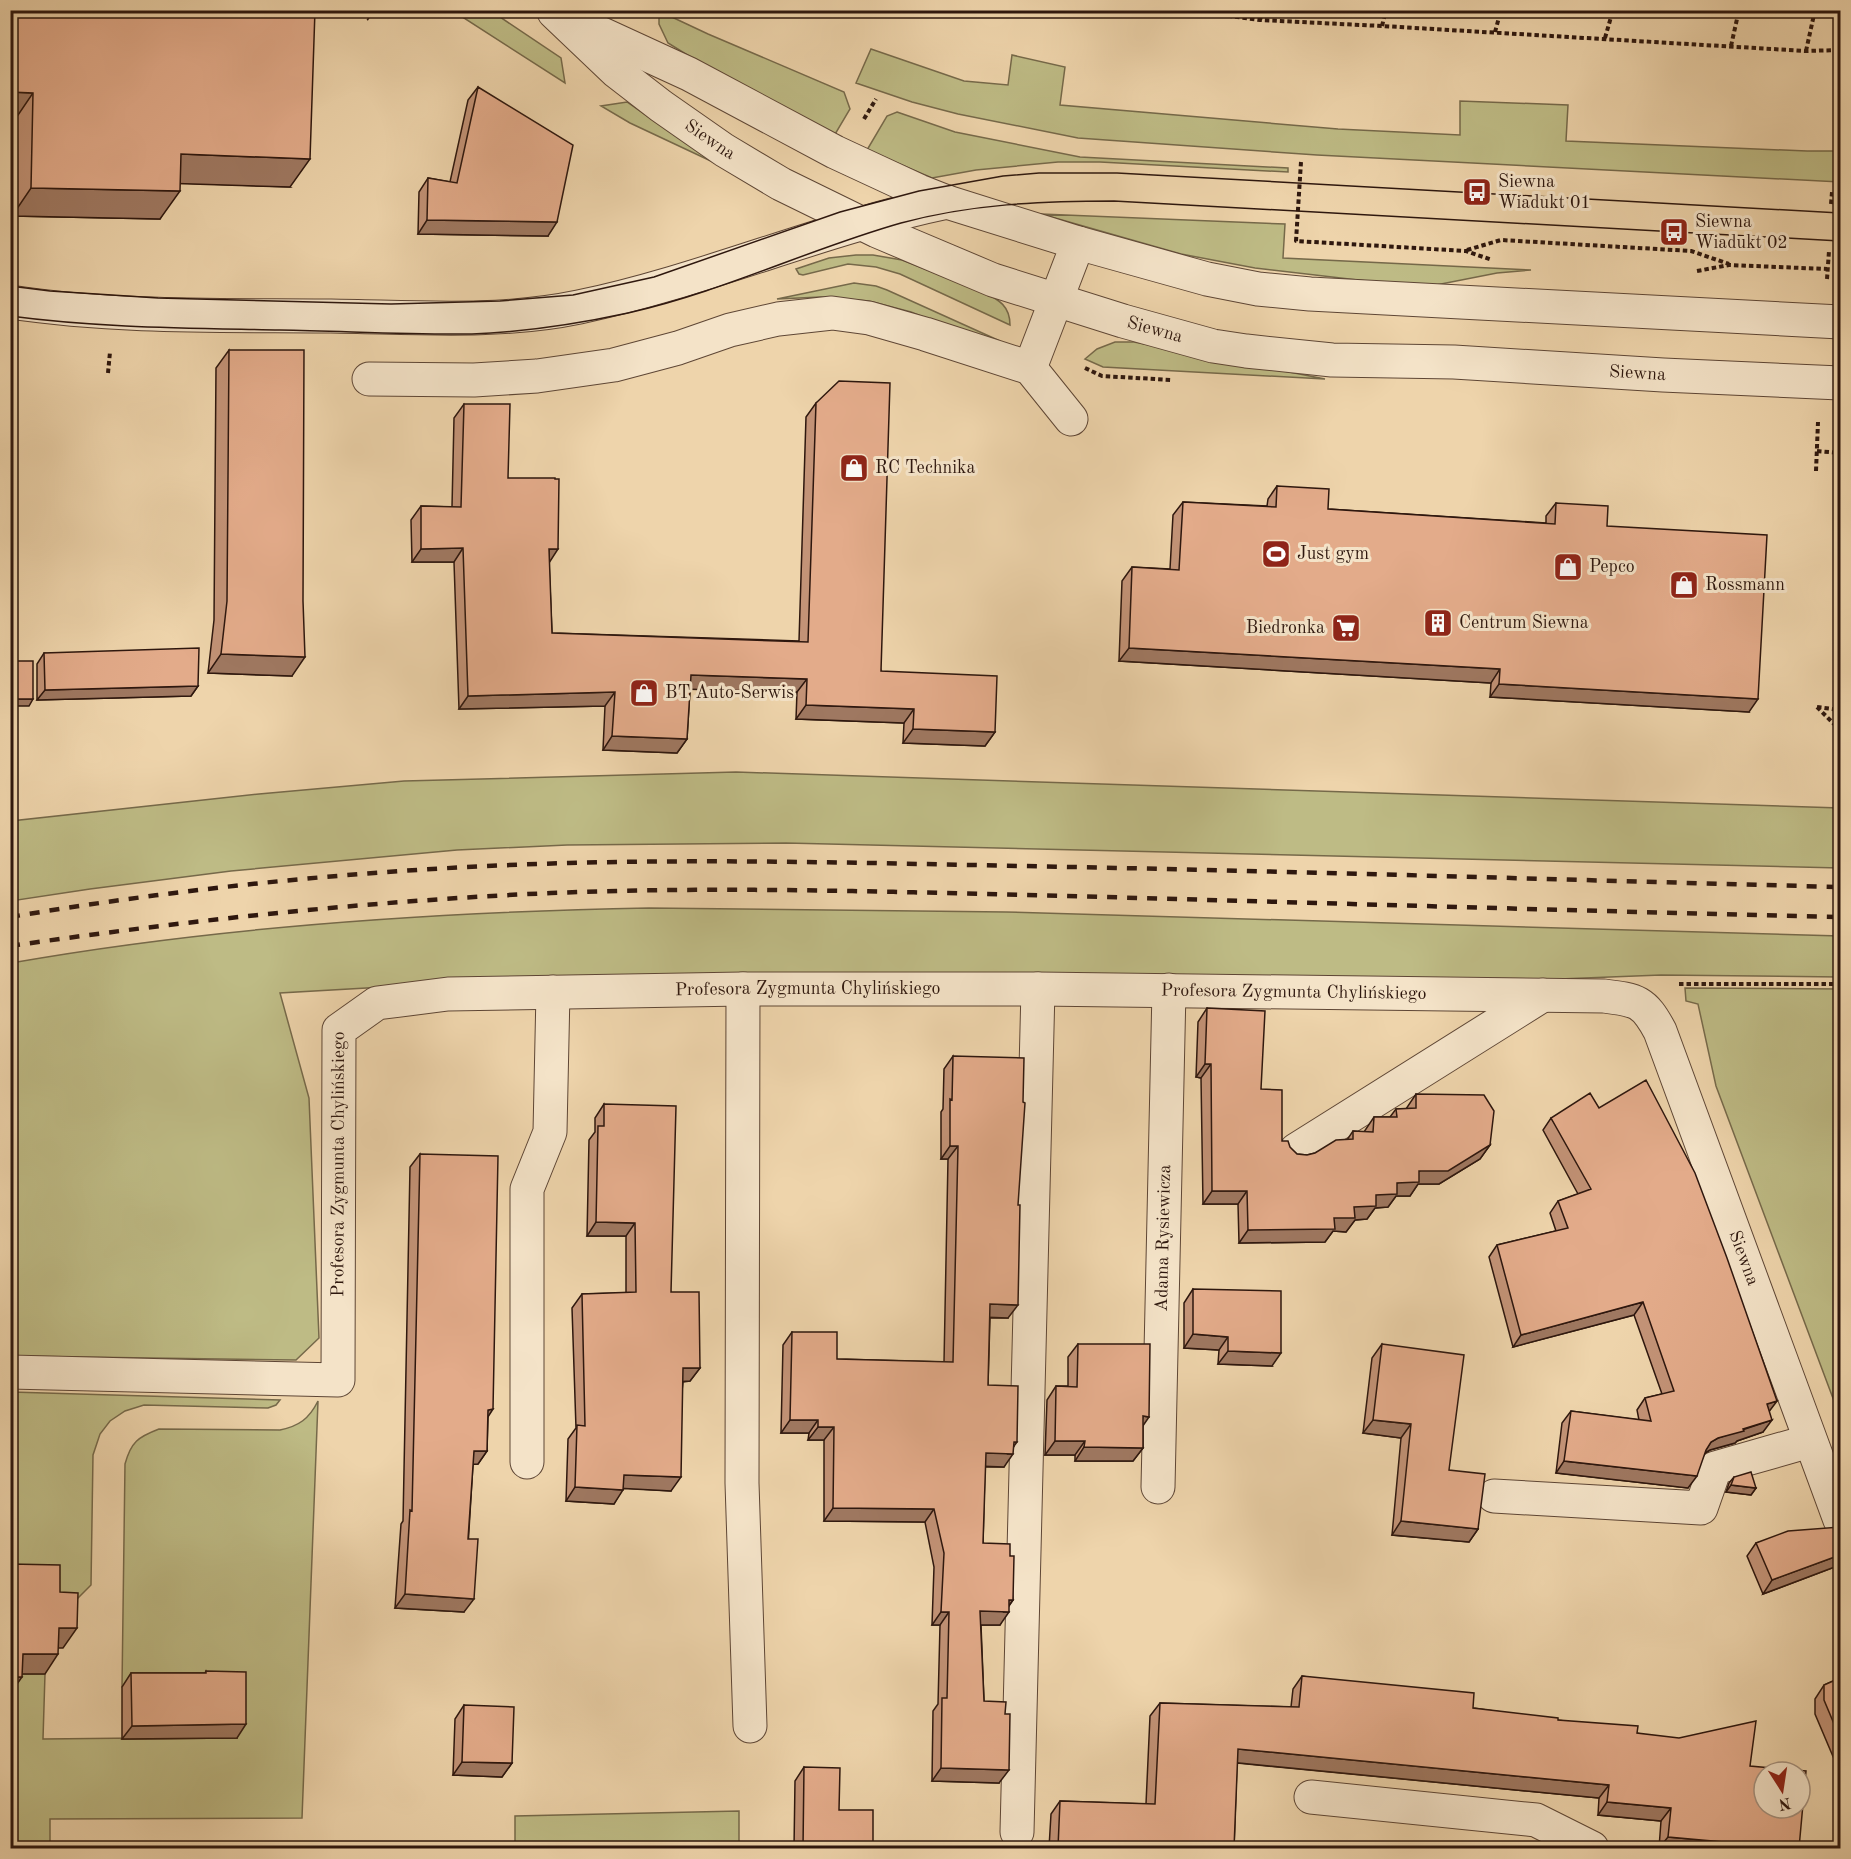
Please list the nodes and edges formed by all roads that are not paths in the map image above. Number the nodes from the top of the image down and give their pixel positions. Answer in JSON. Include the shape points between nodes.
{"nodes":[{"id":1,"x":553,"y":11,"type":"edge"},
{"id":2,"x":947,"y":201,"type":"junction"},
{"id":3,"x":860,"y":223,"type":"junction"},
{"id":4,"x":1078,"y":243,"type":"junction"},
{"id":5,"x":1056,"y":301,"type":"junction"},
{"id":6,"x":10,"y":302,"type":"edge"},
{"id":7,"x":1840,"y":322,"type":"edge"},
{"id":8,"x":1030,"y":368,"type":"junction"},
{"id":9,"x":369,"y":379,"type":"dead end"},
{"id":10,"x":1840,"y":383,"type":"edge"},
{"id":11,"x":1071,"y":419,"type":"dead end"},
{"id":12,"x":743,"y":989,"type":"junction"},
{"id":13,"x":1038,"y":989,"type":"junction"},
{"id":14,"x":1169,"y":990,"type":"junction"},
{"id":15,"x":553,"y":992,"type":"junction"},
{"id":16,"x":1543,"y":995,"type":"junction"},
{"id":17,"x":1637,"y":1001,"type":"joint"},
{"id":18,"x":1296,"y":1150,"type":"edge"},
{"id":19,"x":10,"y":1372,"type":"edge"},
{"id":20,"x":1810,"y":1441,"type":"junction"},
{"id":21,"x":527,"y":1462,"type":"dead end"},
{"id":22,"x":1158,"y":1487,"type":"dead end"},
{"id":23,"x":1494,"y":1496,"type":"dead end"},
{"id":24,"x":1840,"y":1520,"type":"edge"},
{"id":25,"x":750,"y":1726,"type":"dead end"},
{"id":26,"x":1311,"y":1797,"type":"dead end"},
{"id":27,"x":1017,"y":1832,"type":"dead end"},
{"id":28,"x":1592,"y":1848,"type":"edge"}],
"edges":[{"from":1,"to":2,"type":"street","name":"Siewna","via":[[689,74],[835,152]]},
{"from":1,"to":3,"type":"street","name":"Siewna","via":[[617,72],[724,150]]},
{"from":2,"to":3,"type":"street"},
{"from":2,"to":4,"type":"street","name":"Siewna"},
{"from":3,"to":5,"type":"street","name":"Siewna","via":[[993,280]]},
{"from":3,"to":6,"type":"street","via":[[665,285],[537,314],[420,318],[169,314]]},
{"from":4,"to":5,"type":"street"},
{"from":4,"to":7,"type":"street","name":"Siewna","via":[[1258,289]]},
{"from":5,"to":8,"type":"street"},
{"from":5,"to":10,"type":"street","name":"Siewna","via":[[1213,346],[1332,360],[1455,362]]},
{"from":8,"to":9,"type":"street","via":[[869,318],[832,312],[777,319],[614,364],[537,376]]},
{"from":8,"to":11,"type":"street"},
{"from":12,"to":13,"type":"street","name":"Profesora Zygmunta Chylińskiego"},
{"from":12,"to":15,"type":"street","name":"Profesora Zygmunta Chylińskiego"},
{"from":12,"to":25,"type":"street","via":[[742,1483]]},
{"from":13,"to":14,"type":"street","name":"Profesora Zygmunta Chylińskiego"},
{"from":13,"to":27,"type":"street"},
{"from":14,"to":16,"type":"street","name":"Profesora Zygmunta Chylińskiego"},
{"from":14,"to":22,"type":"street","name":"Adama Rysiewicza"},
{"from":15,"to":19,"type":"street","name":"Profesora Zygmunta Chylińskiego","via":[[448,994],[377,1003],[339,1030],[338,1380]]},
{"from":15,"to":21,"type":"street","via":[[550,1132],[527,1189]]},
{"from":16,"to":17,"type":"street","name":"Profesora Zygmunta Chylińskiego"},
{"from":16,"to":18,"type":"street"},
{"from":17,"to":20,"type":"street","name":"Siewna","via":[[1646,1009],[1665,1044]]},
{"from":20,"to":23,"type":"street","via":[[1715,1468],[1701,1508]]},
{"from":20,"to":24,"type":"street","name":"Siewna"},
{"from":26,"to":28,"type":"street","via":[[1536,1820]]}]}
